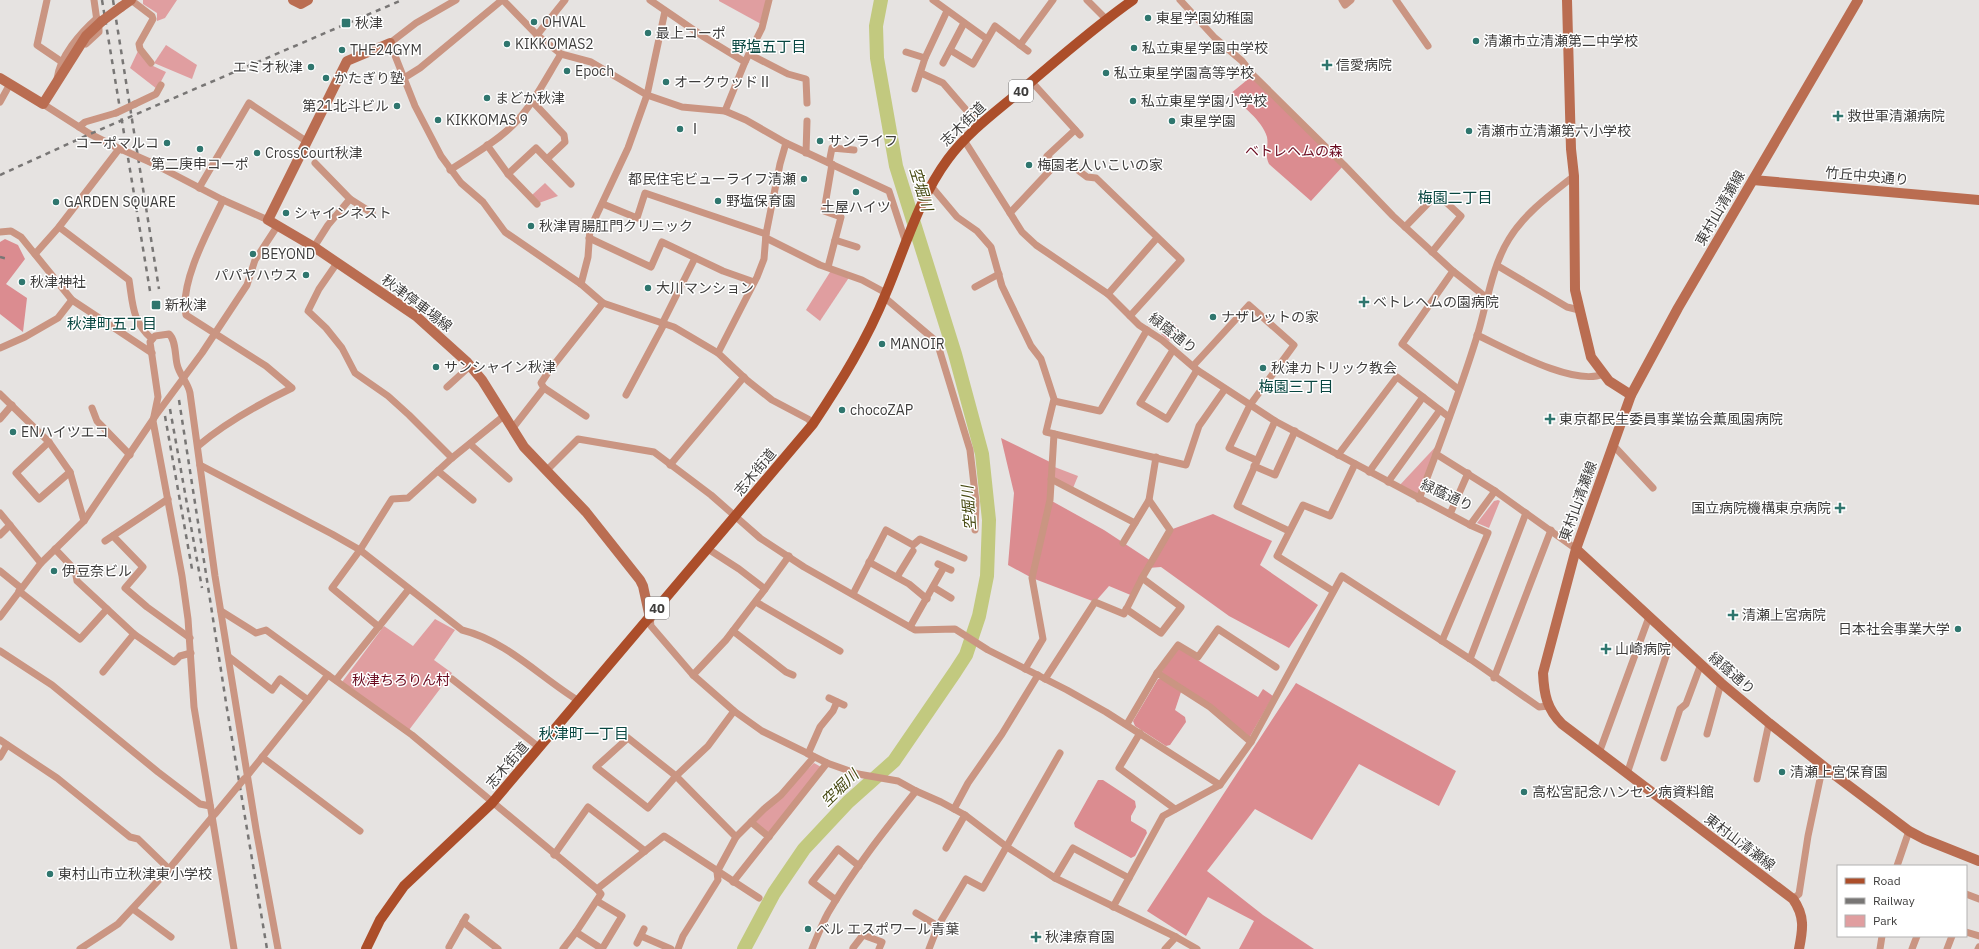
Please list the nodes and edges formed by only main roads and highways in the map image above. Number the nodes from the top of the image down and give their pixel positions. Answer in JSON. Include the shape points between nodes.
{"nodes":[{"id":1,"x":131,"y":0,"type":"edge"},
{"id":2,"x":293,"y":0,"type":"edge"},
{"id":3,"x":308,"y":0,"type":"edge"},
{"id":4,"x":1134,"y":0,"type":"edge"},
{"id":5,"x":1567,"y":0,"type":"edge"},
{"id":6,"x":1858,"y":0,"type":"edge"},
{"id":7,"x":390,"y":43,"type":"road end"},
{"id":8,"x":0,"y":78,"type":"edge"},
{"id":9,"x":1753,"y":180,"type":"junction"},
{"id":10,"x":1979,"y":200,"type":"edge"},
{"id":11,"x":1631,"y":395,"type":"junction"},
{"id":12,"x":1576,"y":549,"type":"junction"},
{"id":13,"x":650,"y":618,"type":"junction"},
{"id":14,"x":1979,"y":861,"type":"edge"},
{"id":15,"x":367,"y":949,"type":"edge"},
{"id":16,"x":1800,"y":949,"type":"edge"}],
"edges":[{"from":1,"to":8,"type":"main road","bridge":true,"via":[[99,22],[86,36],[43,104]]},
{"from":2,"to":3,"type":"main road","via":[[301,4]]},
{"from":4,"to":13,"type":"main road","name":"志木街道","number":"40","via":[[1106,19],[1031,81],[964,140],[948,159],[930,186],[885,295],[852,363],[813,424]]},
{"from":5,"to":11,"type":"main road","via":[[1574,176],[1574,273],[1579,310],[1591,357],[1617,388]]},
{"from":6,"to":9,"type":"main road","name":"東村山清瀬線"},
{"from":7,"to":13,"type":"main road","name":"秋津停車場線","via":[[347,61],[268,220],[314,247],[416,316],[470,366],[482,380],[524,447],[586,512],[640,580]]},
{"from":9,"to":10,"type":"main road","name":"竹丘中央通り"},
{"from":9,"to":11,"type":"main road","name":"東村山清瀬線","via":[[1678,308]]},
{"from":11,"to":12,"type":"main road","name":"東村山清瀬線"},
{"from":12,"to":14,"type":"main road","name":"緑蔭通り","via":[[1721,682],[1822,765],[1909,831]]},
{"from":12,"to":16,"type":"main road","name":"東村山清瀬線","via":[[1543,673],[1548,706],[1562,724],[1793,899],[1800,909],[1802,920]]},
{"from":13,"to":15,"type":"main road","name":"志木街道","number":"40","via":[[492,803],[404,886],[380,920]]}]}
